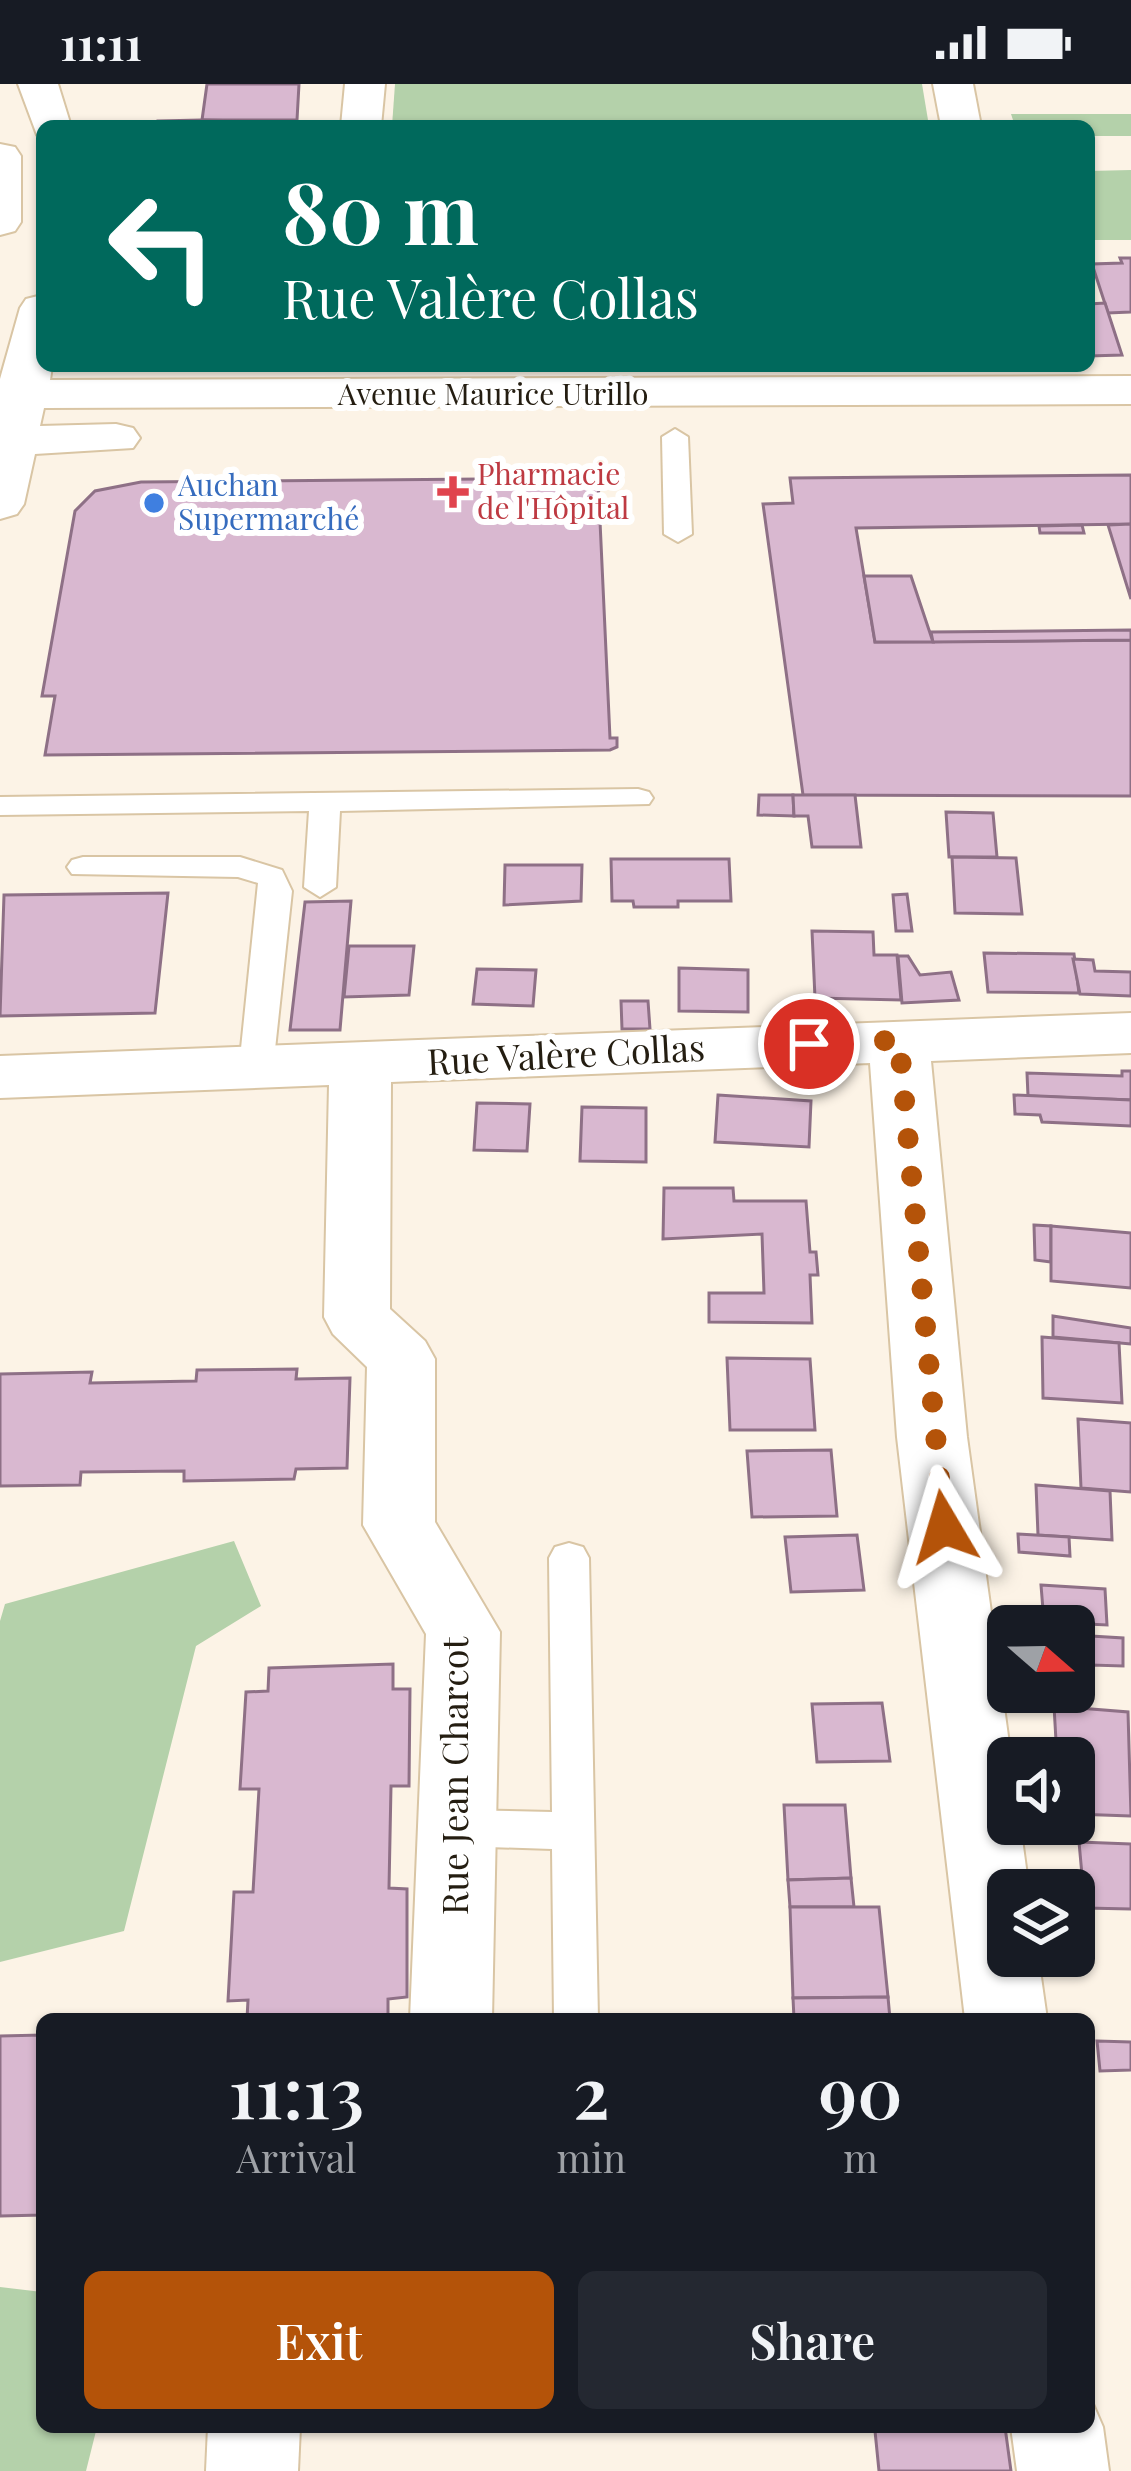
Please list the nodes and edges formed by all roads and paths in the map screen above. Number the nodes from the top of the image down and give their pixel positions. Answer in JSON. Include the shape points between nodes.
{"nodes":[{"id":1,"x":38,"y":84,"type":"edge"},
{"id":2,"x":365,"y":84,"type":"edge"},
{"id":3,"x":953,"y":84,"type":"edge"},
{"id":4,"x":49,"y":120,"type":"edge"},
{"id":5,"x":362,"y":120,"type":"edge"},
{"id":6,"x":961,"y":120,"type":"edge"},
{"id":7,"x":0,"y":156,"type":"edge"},
{"id":8,"x":0,"y":222,"type":"edge"},
{"id":9,"x":36,"y":328,"type":"edge"},
{"id":10,"x":1131,"y":390,"type":"edge"},
{"id":11,"x":10,"y":417,"type":"edge"},
{"id":12,"x":1131,"y":433,"type":"edge"},
{"id":13,"x":675,"y":436,"type":"junction"},
{"id":14,"x":0,"y":504,"type":"edge"},
{"id":15,"x":678,"y":534,"type":"dead end"},
{"id":16,"x":638,"y":798,"type":"dead end"},
{"id":17,"x":325,"y":802,"type":"junction"},
{"id":18,"x":0,"y":806,"type":"edge"},
{"id":19,"x":83,"y":867,"type":"dead end"},
{"id":20,"x":320,"y":887,"type":"dead end"},
{"id":21,"x":1131,"y":1033,"type":"edge"},
{"id":22,"x":899,"y":1040,"type":"junction"},
{"id":23,"x":360,"y":1064,"type":"junction"},
{"id":24,"x":256,"y":1068,"type":"junction"},
{"id":25,"x":0,"y":1077,"type":"edge"},
{"id":26,"x":569,"y":1558,"type":"dead end"},
{"id":27,"x":457,"y":1828,"type":"junction"},
{"id":28,"x":574,"y":1831,"type":"junction"},
{"id":29,"x":451,"y":2013,"type":"edge"},
{"id":30,"x":576,"y":2013,"type":"edge"},
{"id":31,"x":1005,"y":2013,"type":"edge"},
{"id":32,"x":254,"y":2433,"type":"edge"},
{"id":33,"x":1058,"y":2433,"type":"edge"},
{"id":34,"x":252,"y":2471,"type":"edge"},
{"id":35,"x":1063,"y":2471,"type":"edge"}],
"edges":[{"from":1,"to":4,"type":"street"},
{"from":2,"to":5,"type":"street"},
{"from":3,"to":6,"type":"street"},
{"from":7,"to":8,"type":"street"},
{"from":9,"to":11,"type":"street"},
{"from":10,"to":11,"type":"street","name":"Avenue Maurice Utrillo","via":[[144,397]]},
{"from":11,"to":13,"type":"street","name":"Avenue Maurice Utrillo"},
{"from":11,"to":14,"type":"street"},
{"from":12,"to":13,"type":"street","name":"Avenue Maurice Utrillo"},
{"from":13,"to":15,"type":"lane"},
{"from":16,"to":17,"type":"lane"},
{"from":17,"to":18,"type":"lane"},
{"from":17,"to":20,"type":"lane"},
{"from":19,"to":24,"type":"lane","via":[[240,867],[271,877],[276,891]]},
{"from":21,"to":22,"type":"street","name":"Rue Valère Collas"},
{"from":22,"to":23,"type":"street","name":"Rue Valère Collas"},
{"from":22,"to":31,"type":"street","via":[[932,1437]]},
{"from":23,"to":24,"type":"street","name":"Rue Valère Collas"},
{"from":23,"to":27,"type":"street","name":"Rue Jean Charcot","via":[[357,1318],[401,1359],[399,1525],[463,1632]]},
{"from":24,"to":25,"type":"street","name":"Rue Valère Collas"},
{"from":26,"to":28,"type":"lane"},
{"from":27,"to":28,"type":"lane"},
{"from":27,"to":29,"type":"street","name":"Rue Jean Charcot"},
{"from":28,"to":30,"type":"lane"},
{"from":32,"to":34,"type":"street"},
{"from":33,"to":35,"type":"street"}]}
